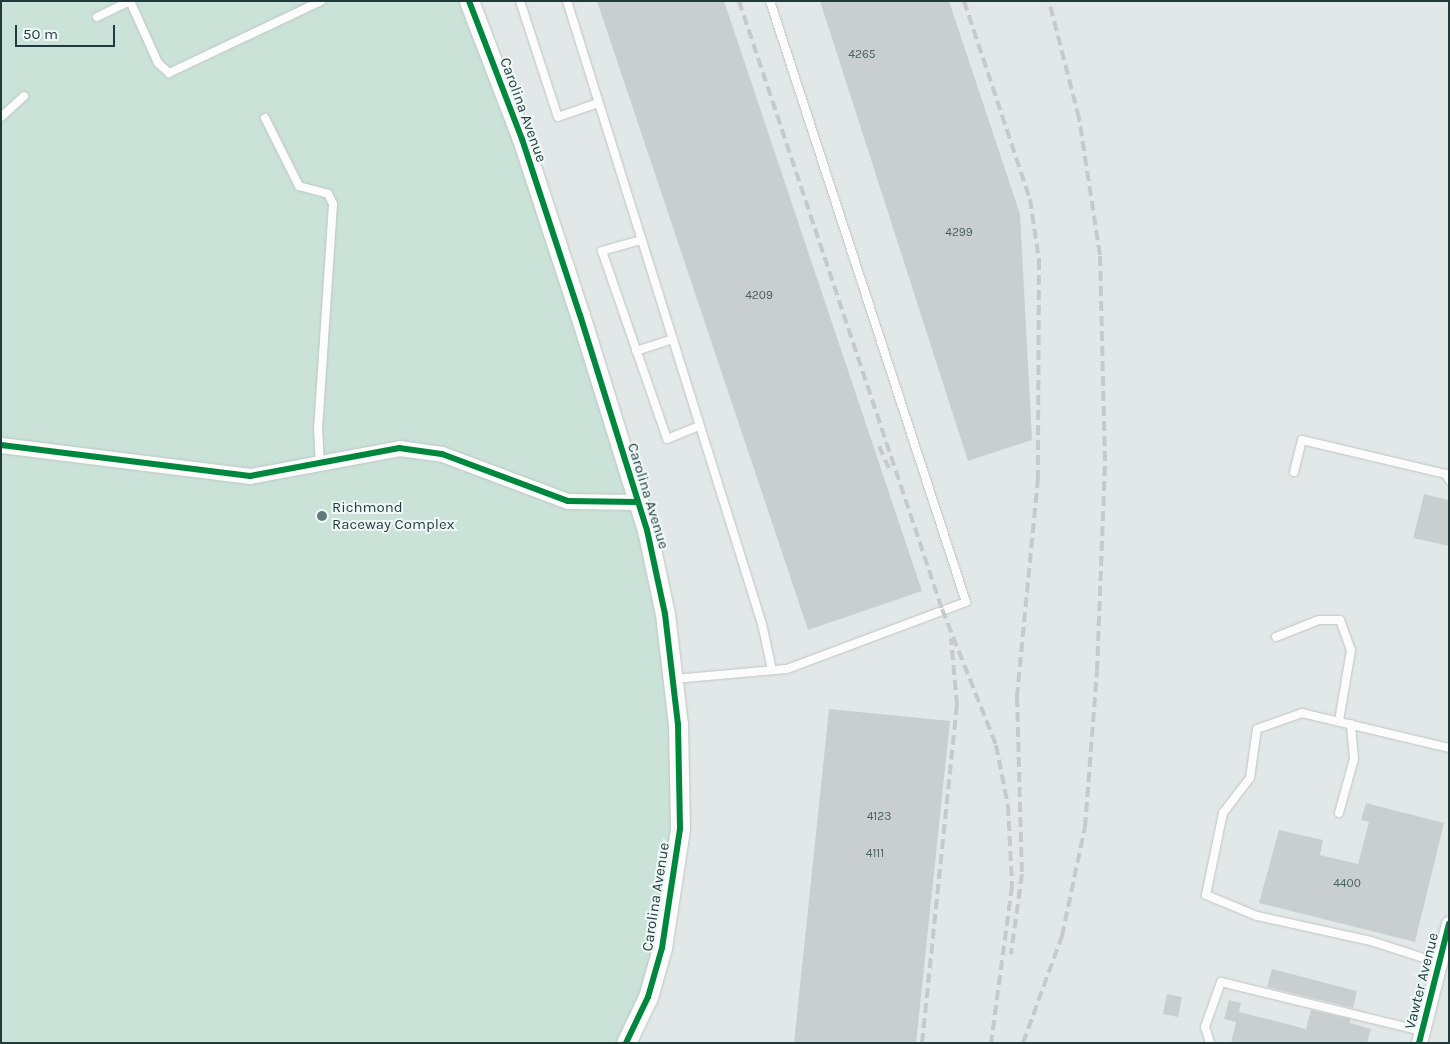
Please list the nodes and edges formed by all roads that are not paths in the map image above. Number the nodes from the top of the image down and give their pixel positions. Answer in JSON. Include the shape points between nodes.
{"nodes":[{"id":1,"x":130,"y":1,"type":"edge"},
{"id":2,"x":322,"y":1,"type":"edge"},
{"id":3,"x":469,"y":1,"type":"edge"},
{"id":4,"x":520,"y":1,"type":"edge"},
{"id":5,"x":566,"y":1,"type":"edge"},
{"id":6,"x":770,"y":1,"type":"edge"},
{"id":7,"x":96,"y":17,"type":"dead end"},
{"id":8,"x":24,"y":96,"type":"dead end"},
{"id":9,"x":598,"y":103,"type":"junction"},
{"id":10,"x":1,"y":117,"type":"edge"},
{"id":11,"x":265,"y":118,"type":"dead end"},
{"id":12,"x":641,"y":240,"type":"junction"},
{"id":13,"x":673,"y":339,"type":"junction"},
{"id":14,"x":636,"y":351,"type":"junction"},
{"id":15,"x":700,"y":426,"type":"junction"},
{"id":16,"x":1,"y":445,"type":"edge"},
{"id":17,"x":320,"y":462,"type":"junction"},
{"id":18,"x":1294,"y":472,"type":"dead end"},
{"id":19,"x":1449,"y":480,"type":"edge"},
{"id":20,"x":638,"y":502,"type":"junction"},
{"id":21,"x":1276,"y":637,"type":"dead end"},
{"id":22,"x":772,"y":670,"type":"junction"},
{"id":23,"x":674,"y":679,"type":"junction"},
{"id":24,"x":1339,"y":721,"type":"junction"},
{"id":25,"x":1351,"y":724,"type":"junction"},
{"id":26,"x":1449,"y":748,"type":"edge"},
{"id":27,"x":1339,"y":813,"type":"dead end"},
{"id":28,"x":1449,"y":924,"type":"edge"},
{"id":29,"x":1439,"y":963,"type":"junction"},
{"id":30,"x":1421,"y":1037,"type":"edge"},
{"id":31,"x":626,"y":1043,"type":"edge"},
{"id":32,"x":1210,"y":1043,"type":"edge"}],
"edges":[{"from":1,"to":2,"type":"lane","via":[[158,63],[169,73]]},
{"from":1,"to":7,"type":"lane"},
{"from":3,"to":20,"type":"street","name":"Carolina Avenue","via":[[522,139]]},
{"from":4,"to":9,"type":"lane","via":[[558,118]]},
{"from":5,"to":9,"type":"lane"},
{"from":6,"to":22,"type":"lane","via":[[966,602],[787,668]]},
{"from":8,"to":10,"type":"lane"},
{"from":9,"to":12,"type":"lane"},
{"from":11,"to":17,"type":"lane","via":[[298,186],[328,194],[333,204],[318,428]]},
{"from":12,"to":13,"type":"lane"},
{"from":12,"to":14,"type":"lane","via":[[602,251]]},
{"from":13,"to":14,"type":"lane"},
{"from":13,"to":15,"type":"lane"},
{"from":14,"to":15,"type":"lane","via":[[667,439]]},
{"from":15,"to":22,"type":"lane","via":[[762,624]]},
{"from":16,"to":17,"type":"street","via":[[250,476]]},
{"from":17,"to":20,"type":"street","via":[[399,448],[442,454],[568,501]]},
{"from":18,"to":19,"type":"lane","via":[[1302,440],[1446,474]]},
{"from":20,"to":23,"type":"street","name":"Carolina Avenue","via":[[654,555]]},
{"from":21,"to":24,"type":"lane","via":[[1319,620],[1340,620],[1351,650]]},
{"from":22,"to":23,"type":"lane"},
{"from":23,"to":31,"type":"street","name":"Carolina Avenue","via":[[680,764],[676,870],[653,982]]},
{"from":24,"to":25,"type":"lane"},
{"from":24,"to":29,"type":"lane","via":[[1302,713],[1257,729],[1250,778],[1223,813],[1206,895],[1257,916],[1372,941]]},
{"from":25,"to":26,"type":"lane"},
{"from":25,"to":27,"type":"lane","via":[[1354,759]]},
{"from":28,"to":29,"type":"street","name":"Vawter Avenue"},
{"from":29,"to":30,"type":"street","name":"Vawter Avenue"},
{"from":30,"to":32,"type":"lane","via":[[1221,982],[1205,1027]]}]}
